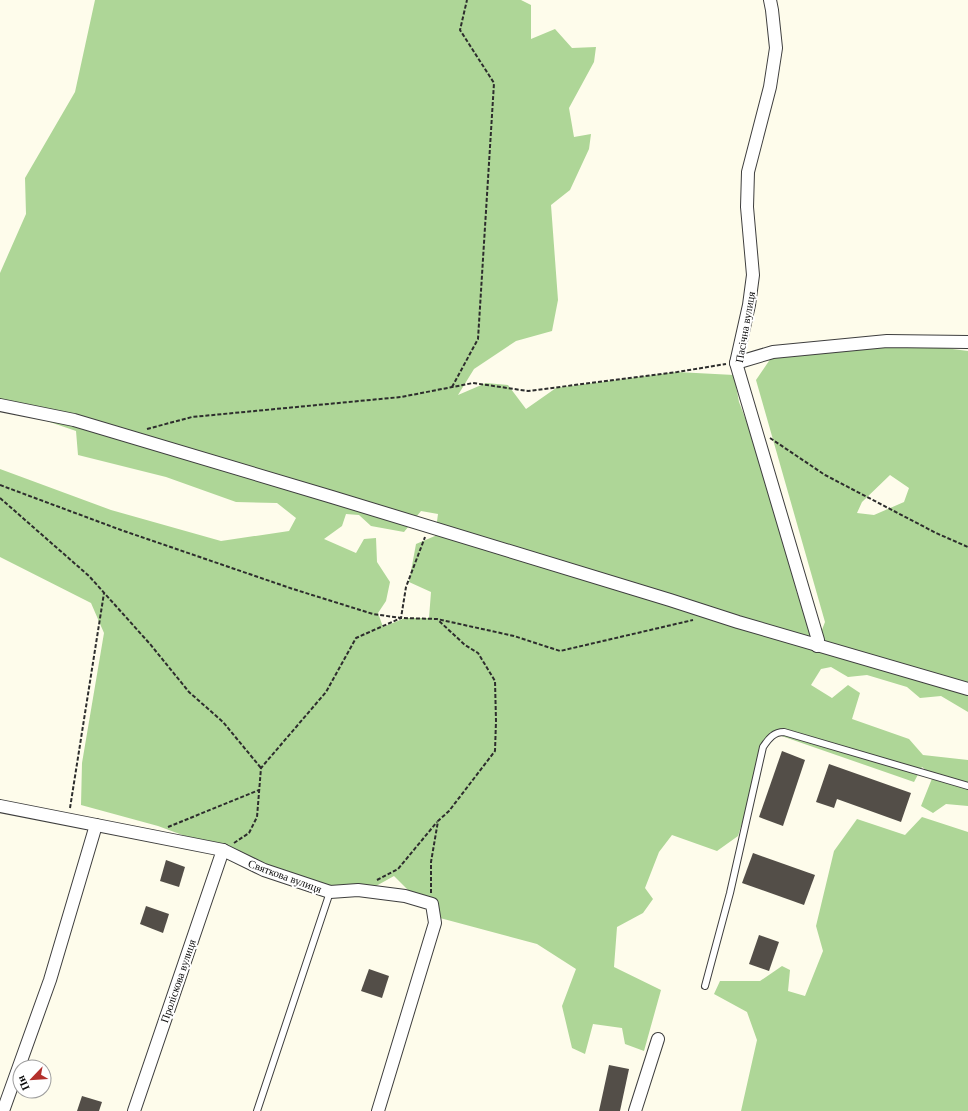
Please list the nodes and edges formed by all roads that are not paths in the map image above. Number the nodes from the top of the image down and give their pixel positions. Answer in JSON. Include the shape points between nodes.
{"nodes":[{"id":1,"x":770,"y":0,"type":"edge"},
{"id":2,"x":968,"y":342,"type":"edge"},
{"id":3,"x":736,"y":363,"type":"junction"},
{"id":4,"x":0,"y":405,"type":"edge"},
{"id":5,"x":817,"y":646,"type":"junction"},
{"id":6,"x":968,"y":689,"type":"edge"},
{"id":7,"x":968,"y":786,"type":"edge"},
{"id":8,"x":0,"y":806,"type":"edge"},
{"id":9,"x":96,"y":824,"type":"junction"},
{"id":10,"x":222,"y":850,"type":"junction"},
{"id":11,"x":330,"y":892,"type":"junction"},
{"id":12,"x":705,"y":986,"type":"dead end"},
{"id":13,"x":658,"y":1039,"type":"dead end"},
{"id":14,"x":3,"y":1111,"type":"edge"},
{"id":15,"x":134,"y":1111,"type":"edge"},
{"id":16,"x":257,"y":1111,"type":"edge"},
{"id":17,"x":378,"y":1111,"type":"edge"},
{"id":18,"x":635,"y":1111,"type":"edge"}],
"edges":[{"from":1,"to":3,"type":"street","name":"Пасічна вулиця","via":[[776,48],[770,87],[748,172],[747,207],[753,275],[750,305]]},
{"from":2,"to":3,"type":"street","via":[[887,341],[773,352]]},
{"from":3,"to":5,"type":"street","name":"Пасічна вулиця","via":[[818,640]]},
{"from":4,"to":5,"type":"street","via":[[74,420]]},
{"from":5,"to":6,"type":"street"},
{"from":7,"to":12,"type":"lane","via":[[784,732],[770,737],[763,746],[730,893]]},
{"from":8,"to":9,"type":"street","name":"Святкова вулиця"},
{"from":9,"to":10,"type":"street","name":"Святкова вулиця"},
{"from":9,"to":14,"type":"street","via":[[50,980]]},
{"from":10,"to":11,"type":"street","name":"Святкова вулиця","via":[[264,870]]},
{"from":10,"to":15,"type":"street","name":"Проліскова вулиця"},
{"from":11,"to":16,"type":"lane"},
{"from":11,"to":17,"type":"street","name":"Святкова вулиця","via":[[358,890],[405,896],[432,904],[435,923]]},
{"from":13,"to":18,"type":"street"}]}
